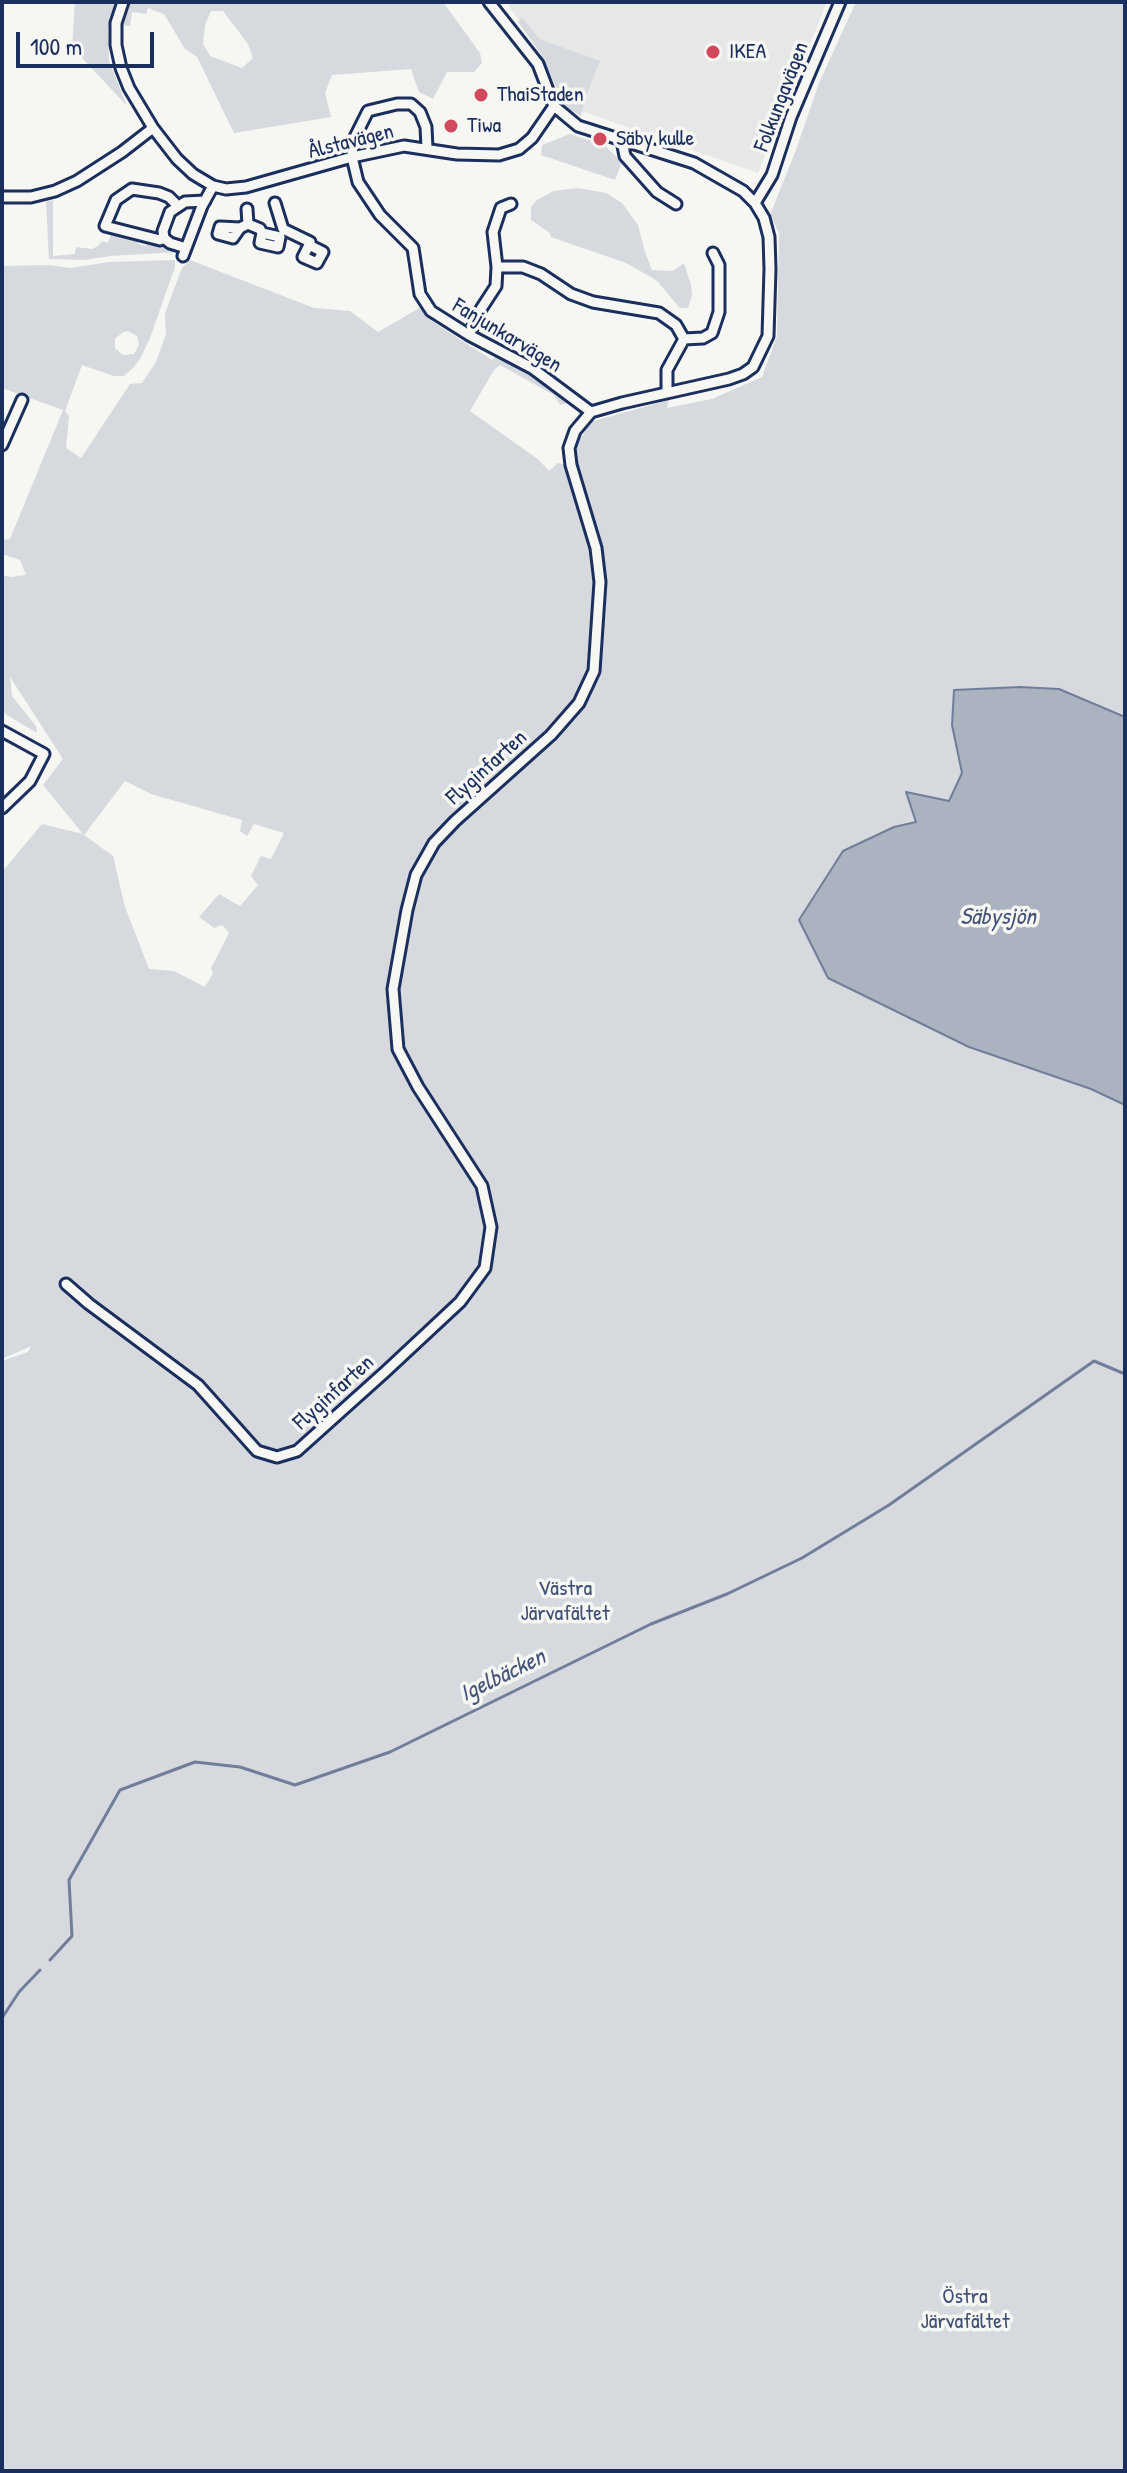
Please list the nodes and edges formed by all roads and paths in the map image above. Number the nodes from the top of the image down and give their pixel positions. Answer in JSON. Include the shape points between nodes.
{"nodes":[{"id":1,"x":123,"y":2,"type":"edge"},
{"id":2,"x":489,"y":2,"type":"edge"},
{"id":3,"x":840,"y":2,"type":"edge"},
{"id":4,"x":554,"y":106,"type":"junction"},
{"id":5,"x":153,"y":128,"type":"junction"},
{"id":6,"x":622,"y":141,"type":"junction"},
{"id":7,"x":427,"y":148,"type":"junction"},
{"id":8,"x":352,"y":157,"type":"junction"},
{"id":9,"x":213,"y":186,"type":"junction"},
{"id":10,"x":2,"y":197,"type":"edge"},
{"id":11,"x":205,"y":201,"type":"junction"},
{"id":12,"x":275,"y":203,"type":"dead end"},
{"id":13,"x":755,"y":203,"type":"junction"},
{"id":14,"x":511,"y":204,"type":"dead end"},
{"id":15,"x":676,"y":204,"type":"dead end"},
{"id":16,"x":177,"y":205,"type":"junction"},
{"id":17,"x":247,"y":209,"type":"dead end"},
{"id":18,"x":281,"y":233,"type":"junction"},
{"id":19,"x":164,"y":238,"type":"junction"},
{"id":20,"x":309,"y":245,"type":"dead end"},
{"id":21,"x":713,"y":253,"type":"dead end"},
{"id":22,"x":497,"y":267,"type":"junction"},
{"id":23,"x":469,"y":335,"type":"junction"},
{"id":24,"x":684,"y":339,"type":"junction"},
{"id":25,"x":667,"y":393,"type":"junction"},
{"id":26,"x":22,"y":400,"type":"dead end"},
{"id":27,"x":591,"y":412,"type":"junction"},
{"id":28,"x":2,"y":445,"type":"edge"},
{"id":29,"x":2,"y":731,"type":"edge"},
{"id":30,"x":2,"y":808,"type":"edge"},
{"id":31,"x":66,"y":1284,"type":"dead end"}],
"edges":[{"from":1,"to":5,"type":"street","via":[[116,23],[121,68]]},
{"from":2,"to":4,"type":"street","via":[[538,64]]},
{"from":3,"to":13,"type":"street","name":"Folkungavägen","via":[[772,175]]},
{"from":4,"to":6,"type":"street","via":[[578,126]]},
{"from":4,"to":7,"type":"street","name":"Ålstavägen","via":[[519,149],[482,156]]},
{"from":5,"to":9,"type":"street","via":[[177,159]]},
{"from":5,"to":10,"type":"street","via":[[77,181],[31,197]]},
{"from":6,"to":13,"type":"street","via":[[694,163]]},
{"from":6,"to":15,"type":"street","via":[[625,156],[657,192]]},
{"from":7,"to":8,"type":"street","name":"Ålstavägen","via":[[404,146]]},
{"from":7,"to":8,"type":"street","via":[[420,112],[411,104],[397,104],[368,111],[353,141]]},
{"from":8,"to":9,"type":"street","name":"Ålstavägen","via":[[246,187]]},
{"from":8,"to":23,"type":"street","name":"Fanjunkarvägen","via":[[358,182],[380,215],[413,248],[420,294],[431,311]]},
{"from":9,"to":11,"type":"street"},
{"from":11,"to":16,"type":"street"},
{"from":11,"to":19,"type":"street","via":[[184,252]]},
{"from":12,"to":18,"type":"street"},
{"from":13,"to":25,"type":"street","via":[[769,237],[768,336],[760,356],[743,374]]},
{"from":14,"to":22,"type":"street","via":[[501,208],[493,232]]},
{"from":16,"to":19,"type":"street"},
{"from":16,"to":19,"type":"street","via":[[159,193],[132,189],[116,200],[105,226]]},
{"from":17,"to":18,"type":"street","via":[[244,226]]},
{"from":18,"to":20,"type":"street"},
{"from":21,"to":24,"type":"street","via":[[719,265],[719,312],[712,333]]},
{"from":22,"to":23,"type":"street","via":[[496,286]]},
{"from":22,"to":24,"type":"street","via":[[523,267],[593,302],[659,313]]},
{"from":23,"to":27,"type":"street","name":"Fanjunkarvägen","via":[[532,368]]},
{"from":24,"to":25,"type":"street","via":[[667,370]]},
{"from":25,"to":27,"type":"street"},
{"from":26,"to":28,"type":"street"},
{"from":27,"to":31,"type":"street","name":"Flyginfarten","via":[[569,448],[599,570],[594,671],[579,703],[551,735],[434,843],[416,875],[393,989],[398,1049],[482,1186],[491,1227],[485,1268],[460,1302],[385,1372],[297,1451],[277,1457],[257,1451],[198,1385]]},
{"from":29,"to":30,"type":"street","via":[[44,754],[30,781]]}]}
